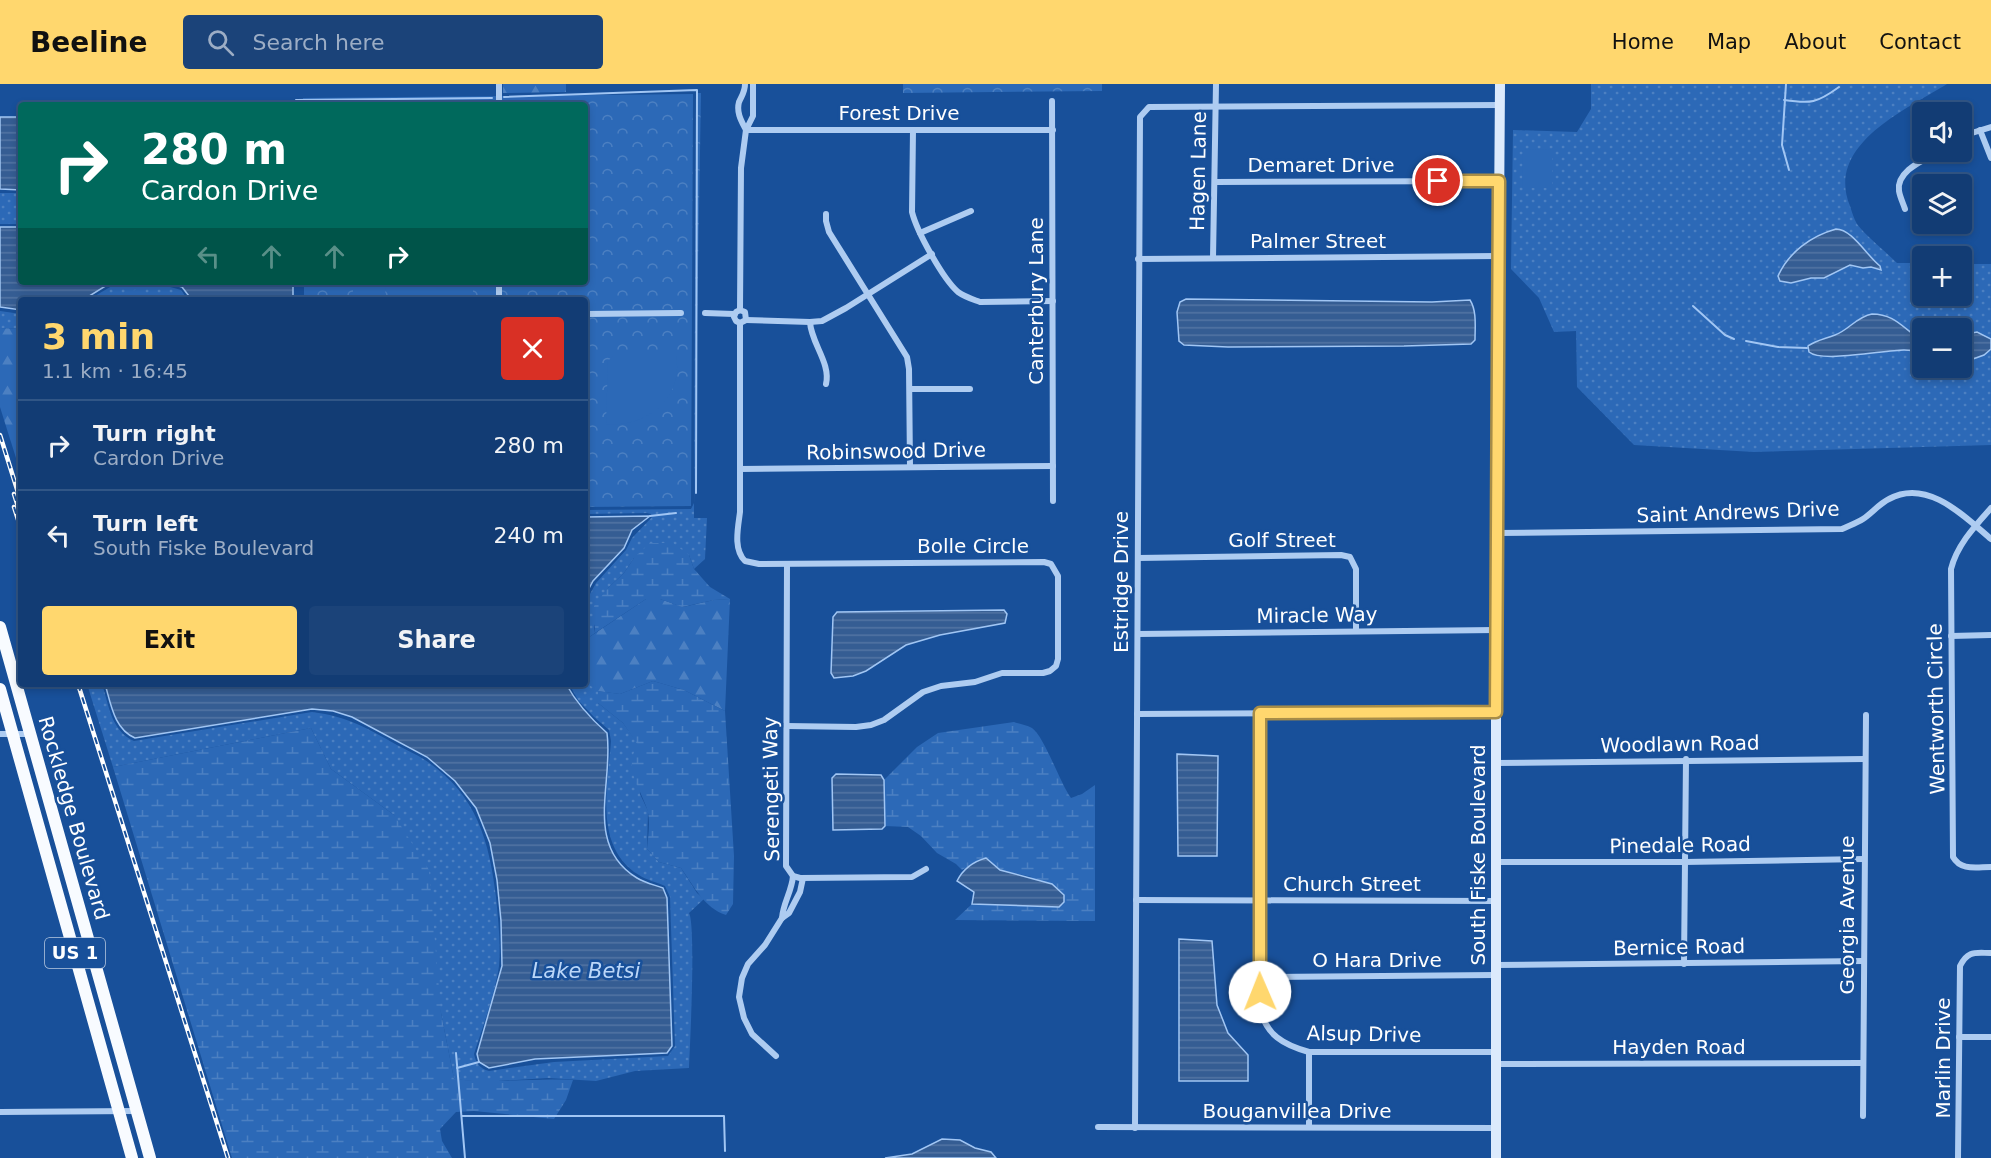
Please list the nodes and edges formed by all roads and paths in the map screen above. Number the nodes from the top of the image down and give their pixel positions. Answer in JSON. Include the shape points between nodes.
{"nodes":[{"id":1,"x":499,"y":84,"type":"edge"},
{"id":2,"x":745,"y":84,"type":"edge"},
{"id":3,"x":753,"y":84,"type":"edge"},
{"id":4,"x":1216,"y":84,"type":"edge"},
{"id":5,"x":1500,"y":84,"type":"edge"},
{"id":6,"x":499,"y":102,"type":"edge"},
{"id":7,"x":1052,"y":102,"type":"dead end"},
{"id":8,"x":1500,"y":105,"type":"junction"},
{"id":9,"x":1216,"y":106,"type":"junction"},
{"id":10,"x":1991,"y":126,"type":"edge"},
{"id":11,"x":746,"y":130,"type":"junction"},
{"id":12,"x":913,"y":130,"type":"junction"},
{"id":13,"x":1053,"y":130,"type":"junction"},
{"id":14,"x":1980,"y":130,"type":"junction"},
{"id":15,"x":1972,"y":133,"type":"edge"},
{"id":16,"x":1991,"y":158,"type":"edge"},
{"id":17,"x":1922,"y":162,"type":"edge"},
{"id":18,"x":1499,"y":181,"type":"junction"},
{"id":19,"x":1215,"y":182,"type":"junction"},
{"id":20,"x":1905,"y":209,"type":"dead end"},
{"id":21,"x":971,"y":211,"type":"dead end"},
{"id":22,"x":826,"y":214,"type":"dead end"},
{"id":23,"x":920,"y":232,"type":"junction"},
{"id":24,"x":932,"y":254,"type":"junction"},
{"id":25,"x":1498,"y":256,"type":"junction"},
{"id":26,"x":1213,"y":258,"type":"junction"},
{"id":27,"x":1138,"y":259,"type":"junction"},
{"id":28,"x":867,"y":294,"type":"junction"},
{"id":29,"x":1053,"y":301,"type":"junction"},
{"id":30,"x":737,"y":312,"type":"junction"},
{"id":31,"x":681,"y":313,"type":"dead end"},
{"id":32,"x":705,"y":313,"type":"dead end"},
{"id":33,"x":588,"y":314,"type":"edge"},
{"id":34,"x":743,"y":321,"type":"junction"},
{"id":35,"x":810,"y":322,"type":"junction"},
{"id":36,"x":826,"y":384,"type":"dead end"},
{"id":37,"x":910,"y":388,"type":"junction"},
{"id":38,"x":970,"y":388,"type":"dead end"},
{"id":39,"x":1053,"y":466,"type":"junction"},
{"id":40,"x":910,"y":467,"type":"junction"},
{"id":41,"x":740,"y":469,"type":"junction"},
{"id":42,"x":1053,"y":501,"type":"dead end"},
{"id":43,"x":1991,"y":508,"type":"edge"},
{"id":44,"x":1975,"y":526,"type":"junction"},
{"id":45,"x":1497,"y":532,"type":"junction"},
{"id":46,"x":1991,"y":539,"type":"edge"},
{"id":47,"x":1138,"y":558,"type":"junction"},
{"id":48,"x":786,"y":564,"type":"junction"},
{"id":49,"x":0,"y":627,"type":"edge"},
{"id":50,"x":1496,"y":630,"type":"junction"},
{"id":51,"x":1356,"y":631,"type":"junction"},
{"id":52,"x":1138,"y":634,"type":"junction"},
{"id":53,"x":1991,"y":635,"type":"edge"},
{"id":54,"x":1951,"y":636,"type":"junction"},
{"id":55,"x":0,"y":689,"type":"edge"},
{"id":56,"x":1496,"y":712,"type":"junction"},
{"id":57,"x":1260,"y":713,"type":"junction"},
{"id":58,"x":1137,"y":714,"type":"junction"},
{"id":59,"x":1866,"y":716,"type":"dead end"},
{"id":60,"x":786,"y":726,"type":"junction"},
{"id":61,"x":6,"y":734,"type":"edge"},
{"id":62,"x":30,"y":734,"type":"junction"},
{"id":63,"x":1686,"y":759,"type":"junction"},
{"id":64,"x":1865,"y":759,"type":"junction"},
{"id":65,"x":1496,"y":763,"type":"junction"},
{"id":66,"x":1864,"y":859,"type":"junction"},
{"id":67,"x":1497,"y":862,"type":"junction"},
{"id":68,"x":1684,"y":862,"type":"junction"},
{"id":69,"x":1991,"y":867,"type":"edge"},
{"id":70,"x":926,"y":869,"type":"dead end"},
{"id":71,"x":52,"y":873,"type":"junction"},
{"id":72,"x":794,"y":876,"type":"junction"},
{"id":73,"x":803,"y":878,"type":"junction"},
{"id":74,"x":75,"y":892,"type":"junction"},
{"id":75,"x":1136,"y":900,"type":"junction"},
{"id":76,"x":1259,"y":900,"type":"junction"},
{"id":77,"x":1496,"y":901,"type":"junction"},
{"id":78,"x":782,"y":918,"type":"junction"},
{"id":79,"x":65,"y":919,"type":"junction"},
{"id":80,"x":89,"y":941,"type":"junction"},
{"id":81,"x":1991,"y":953,"type":"edge"},
{"id":82,"x":1863,"y":961,"type":"junction"},
{"id":83,"x":1684,"y":964,"type":"junction"},
{"id":84,"x":1496,"y":970,"type":"junction"},
{"id":85,"x":1259,"y":977,"type":"junction"},
{"id":86,"x":1959,"y":1037,"type":"junction"},
{"id":87,"x":1991,"y":1037,"type":"edge"},
{"id":88,"x":1309,"y":1052,"type":"junction"},
{"id":89,"x":1496,"y":1052,"type":"junction"},
{"id":90,"x":777,"y":1056,"type":"dead end"},
{"id":91,"x":1863,"y":1063,"type":"junction"},
{"id":92,"x":1496,"y":1064,"type":"junction"},
{"id":93,"x":119,"y":1111,"type":"junction"},
{"id":94,"x":136,"y":1111,"type":"junction"},
{"id":95,"x":0,"y":1112,"type":"edge"},
{"id":96,"x":1863,"y":1116,"type":"dead end"},
{"id":97,"x":1098,"y":1127,"type":"dead end"},
{"id":98,"x":1309,"y":1127,"type":"junction"},
{"id":99,"x":1135,"y":1128,"type":"junction"},
{"id":100,"x":1496,"y":1128,"type":"junction"},
{"id":101,"x":132,"y":1158,"type":"edge"},
{"id":102,"x":150,"y":1158,"type":"edge"},
{"id":103,"x":1496,"y":1158,"type":"edge"},
{"id":104,"x":1959,"y":1158,"type":"edge"}],
"edges":[{"from":1,"to":6,"type":"street"},
{"from":2,"to":11,"type":"street","via":[[739,117]]},
{"from":3,"to":11,"type":"street","via":[[753,116]]},
{"from":4,"to":9,"type":"street","name":"Hagen Lane"},
{"from":5,"to":8,"type":"main road","name":"South Fiske Boulevard"},
{"from":7,"to":13,"type":"street","name":"Canterbury Lane"},
{"from":8,"to":9,"type":"street","name":"Estridge Drive"},
{"from":8,"to":18,"type":"main road","name":"South Fiske Boulevard"},
{"from":9,"to":19,"type":"street","name":"Hagen Lane"},
{"from":9,"to":27,"type":"street","name":"Estridge Drive","via":[[1149,107],[1140,117]]},
{"from":10,"to":14,"type":"street"},
{"from":11,"to":12,"type":"street","name":"Forest Drive"},
{"from":11,"to":30,"type":"street","via":[[741,168]]},
{"from":12,"to":13,"type":"street","name":"Forest Drive"},
{"from":12,"to":23,"type":"street","via":[[912,212]]},
{"from":13,"to":29,"type":"street","name":"Canterbury Lane"},
{"from":14,"to":15,"type":"street"},
{"from":14,"to":16,"type":"street"},
{"from":17,"to":20,"type":"street","via":[[1900,180]]},
{"from":18,"to":19,"type":"street","name":"Demaret Drive"},
{"from":18,"to":25,"type":"main road","name":"South Fiske Boulevard"},
{"from":19,"to":26,"type":"street","name":"Hagen Lane"},
{"from":21,"to":23,"type":"street"},
{"from":22,"to":28,"type":"street","via":[[829,232]]},
{"from":23,"to":24,"type":"street"},
{"from":24,"to":28,"type":"street"},
{"from":24,"to":29,"type":"street","via":[[952,286],[969,298],[980,302]]},
{"from":25,"to":26,"type":"street","name":"Palmer Street"},
{"from":25,"to":45,"type":"main road","name":"South Fiske Boulevard"},
{"from":26,"to":27,"type":"street","name":"Palmer Street"},
{"from":27,"to":47,"type":"street","name":"Estridge Drive"},
{"from":28,"to":35,"type":"street","via":[[822,321]]},
{"from":28,"to":37,"type":"street","via":[[907,357]]},
{"from":29,"to":39,"type":"street","name":"Canterbury Lane"},
{"from":30,"to":32,"type":"street"},
{"from":30,"to":34,"type":"street","via":[[734,319]]},
{"from":30,"to":34,"type":"street","via":[[745,312]]},
{"from":31,"to":33,"type":"street"},
{"from":34,"to":35,"type":"street"},
{"from":34,"to":41,"type":"street","name":"Bolle Circle"},
{"from":35,"to":36,"type":"street","via":[[828,376]]},
{"from":37,"to":38,"type":"street"},
{"from":37,"to":40,"type":"street"},
{"from":39,"to":40,"type":"street","name":"Robinswood Drive"},
{"from":39,"to":42,"type":"street","name":"Canterbury Lane"},
{"from":40,"to":41,"type":"street","name":"Robinswood Drive"},
{"from":41,"to":48,"type":"street","name":"Bolle Circle","via":[[738,551],[748,563]]},
{"from":43,"to":44,"type":"street","name":"Wentworth Circle"},
{"from":44,"to":45,"type":"street","name":"Saint Andrews Drive","via":[[1938,499],[1907,493],[1892,497],[1862,520],[1842,529]]},
{"from":44,"to":46,"type":"street","name":"Saint Andrews Drive"},
{"from":44,"to":54,"type":"street","name":"Wentworth Circle","via":[[1954,556],[1951,569]]},
{"from":45,"to":50,"type":"main road","name":"South Fiske Boulevard"},
{"from":47,"to":51,"type":"street","name":"Golf Street","via":[[1350,557],[1356,569]]},
{"from":47,"to":52,"type":"street","name":"Estridge Drive"},
{"from":48,"to":60,"type":"street","name":"Serengeti Way"},
{"from":48,"to":60,"type":"street","name":"Bolle Circle","via":[[1051,564],[1058,576],[1058,659],[1056,666],[1043,673],[1002,673],[922,692],[871,725]]},
{"from":49,"to":62,"type":"main road","name":"Rockledge Boulevard","number":"US 1"},
{"from":50,"to":51,"type":"street","name":"Miracle Way"},
{"from":50,"to":56,"type":"main road","name":"South Fiske Boulevard"},
{"from":51,"to":52,"type":"street","name":"Miracle Way"},
{"from":52,"to":58,"type":"street","name":"Estridge Drive"},
{"from":53,"to":54,"type":"street"},
{"from":54,"to":69,"type":"street","name":"Wentworth Circle","via":[[1953,857],[1964,867]]},
{"from":55,"to":61,"type":"main road","name":"Rockledge Boulevard","number":"US 1"},
{"from":56,"to":57,"type":"street"},
{"from":56,"to":65,"type":"main road","name":"South Fiske Boulevard"},
{"from":57,"to":58,"type":"street"},
{"from":57,"to":76,"type":"street","name":"Alsup Drive"},
{"from":58,"to":75,"type":"street","name":"Estridge Drive"},
{"from":59,"to":64,"type":"street","name":"Georgia Avenue"},
{"from":60,"to":72,"type":"street","name":"Serengeti Way","via":[[786,866]]},
{"from":61,"to":62,"type":"street"},
{"from":61,"to":71,"type":"main road","name":"Rockledge Boulevard","number":"US 1"},
{"from":62,"to":74,"type":"main road","name":"Rockledge Boulevard","number":"US 1"},
{"from":63,"to":64,"type":"street","name":"Woodlawn Road"},
{"from":63,"to":65,"type":"street","name":"Woodlawn Road"},
{"from":63,"to":68,"type":"street"},
{"from":64,"to":66,"type":"street","name":"Georgia Avenue"},
{"from":65,"to":67,"type":"main road","name":"South Fiske Boulevard"},
{"from":66,"to":68,"type":"street","name":"Pinedale Road"},
{"from":66,"to":82,"type":"street","name":"Georgia Avenue"},
{"from":67,"to":68,"type":"street","name":"Pinedale Road"},
{"from":67,"to":77,"type":"main road","name":"South Fiske Boulevard"},
{"from":68,"to":83,"type":"street"},
{"from":70,"to":73,"type":"street","name":"Serengeti Way","via":[[912,877]]},
{"from":71,"to":74,"type":"main road"},
{"from":71,"to":79,"type":"main road","name":"Rockledge Boulevard","number":"US 1"},
{"from":72,"to":73,"type":"street","name":"Serengeti Way"},
{"from":72,"to":78,"type":"street"},
{"from":73,"to":78,"type":"street","via":[[794,904]]},
{"from":74,"to":80,"type":"main road","name":"Rockledge Boulevard","number":"US 1"},
{"from":75,"to":76,"type":"street","name":"Church Street"},
{"from":75,"to":99,"type":"street","name":"Estridge Drive"},
{"from":76,"to":77,"type":"street","name":"Church Street"},
{"from":76,"to":85,"type":"street","name":"Alsup Drive"},
{"from":77,"to":84,"type":"main road","name":"South Fiske Boulevard"},
{"from":78,"to":90,"type":"street","via":[[748,964],[739,997],[752,1034]]},
{"from":79,"to":80,"type":"main road"},
{"from":79,"to":93,"type":"main road","name":"Rockledge Boulevard","number":"US 1"},
{"from":80,"to":94,"type":"main road","name":"Rockledge Boulevard","number":"US 1"},
{"from":81,"to":86,"type":"street","name":"Marlin Drive","via":[[1970,953],[1960,966]]},
{"from":82,"to":83,"type":"street","name":"Bernice Road"},
{"from":82,"to":91,"type":"street","name":"Georgia Avenue"},
{"from":83,"to":84,"type":"street","name":"Bernice Road"},
{"from":84,"to":85,"type":"street","name":"O Hara Drive"},
{"from":84,"to":89,"type":"main road","name":"South Fiske Boulevard"},
{"from":85,"to":88,"type":"street","name":"Alsup Drive","via":[[1260,1007],[1270,1032],[1288,1046]]},
{"from":86,"to":87,"type":"street"},
{"from":86,"to":104,"type":"street","name":"Marlin Drive"},
{"from":88,"to":89,"type":"street","name":"Alsup Drive"},
{"from":88,"to":98,"type":"street"},
{"from":89,"to":92,"type":"main road","name":"South Fiske Boulevard"},
{"from":91,"to":92,"type":"street","name":"Hayden Road"},
{"from":91,"to":96,"type":"street","name":"Georgia Avenue"},
{"from":92,"to":100,"type":"main road","name":"South Fiske Boulevard"},
{"from":93,"to":94,"type":"street"},
{"from":93,"to":95,"type":"street"},
{"from":93,"to":101,"type":"main road","name":"Rockledge Boulevard","number":"US 1"},
{"from":94,"to":102,"type":"main road","name":"Rockledge Boulevard","number":"US 1"},
{"from":97,"to":99,"type":"street","name":"Bouganvillea Drive"},
{"from":98,"to":99,"type":"street","name":"Bouganvillea Drive"},
{"from":98,"to":100,"type":"street","name":"Bouganvillea Drive"},
{"from":100,"to":103,"type":"main road","name":"South Fiske Boulevard"}]}
